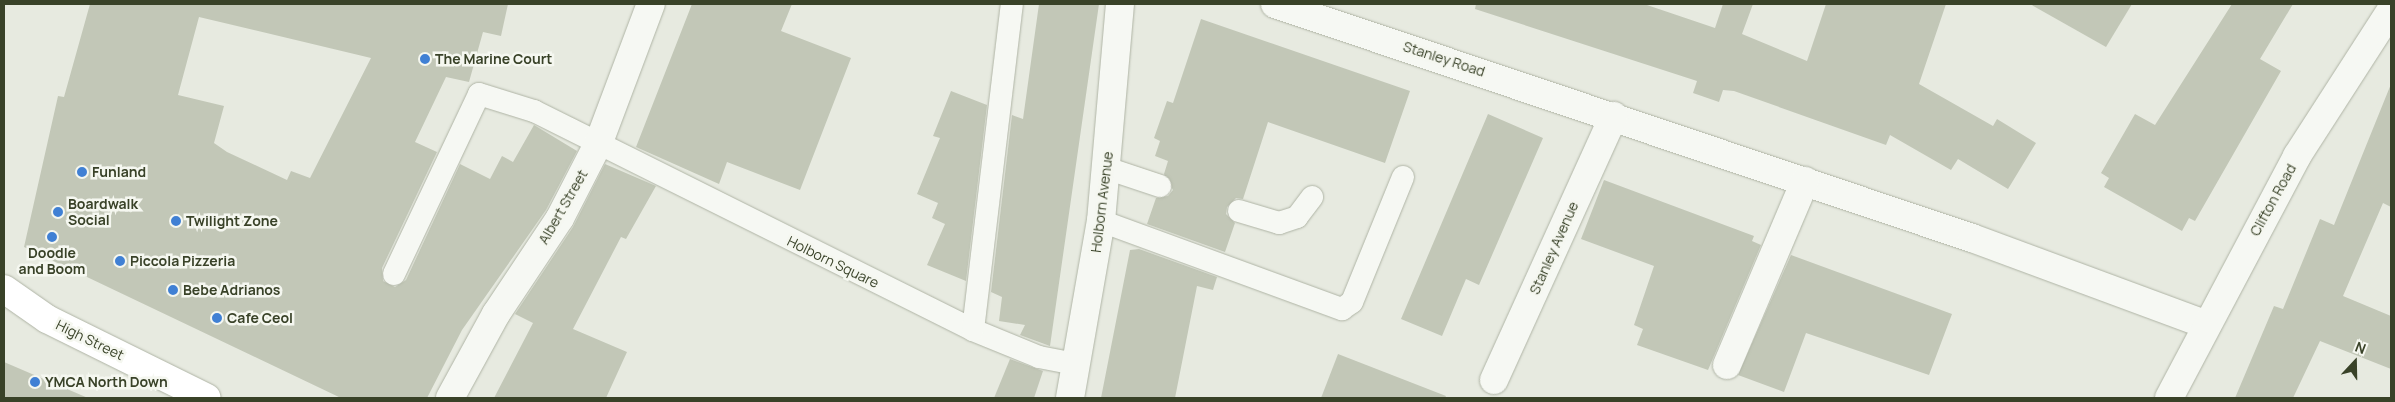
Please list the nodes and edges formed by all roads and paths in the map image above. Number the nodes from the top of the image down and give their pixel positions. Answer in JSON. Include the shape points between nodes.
{"nodes":[{"id":1,"x":651,"y":4,"type":"edge"},
{"id":2,"x":1012,"y":4,"type":"edge"},
{"id":3,"x":1120,"y":4,"type":"edge"},
{"id":4,"x":1275,"y":4,"type":"edge"},
{"id":5,"x":2391,"y":10,"type":"edge"},
{"id":6,"x":1614,"y":116,"type":"junction"},
{"id":7,"x":599,"y":142,"type":"junction"},
{"id":8,"x":1106,"y":168,"type":"junction"},
{"id":9,"x":1403,"y":177,"type":"dead end"},
{"id":10,"x":1805,"y":181,"type":"junction"},
{"id":11,"x":1160,"y":186,"type":"dead end"},
{"id":12,"x":1312,"y":198,"type":"dead end"},
{"id":13,"x":1239,"y":211,"type":"dead end"},
{"id":14,"x":1101,"y":221,"type":"junction"},
{"id":15,"x":394,"y":274,"type":"dead end"},
{"id":16,"x":4,"y":289,"type":"edge"},
{"id":17,"x":2205,"y":324,"type":"junction"},
{"id":18,"x":974,"y":330,"type":"junction"},
{"id":19,"x":1075,"y":364,"type":"junction"},
{"id":20,"x":1726,"y":366,"type":"dead end"},
{"id":21,"x":1494,"y":380,"type":"dead end"},
{"id":22,"x":207,"y":398,"type":"edge"},
{"id":23,"x":450,"y":398,"type":"edge"},
{"id":24,"x":1070,"y":398,"type":"edge"},
{"id":25,"x":2169,"y":398,"type":"edge"}],
"edges":[{"from":1,"to":7,"type":"street","name":"Albert Street"},
{"from":2,"to":18,"type":"lane"},
{"from":3,"to":8,"type":"street","name":"Holborn Avenue"},
{"from":4,"to":6,"type":"street","name":"Stanley Road"},
{"from":5,"to":17,"type":"street","name":"Clifton Road","via":[[2297,156]]},
{"from":6,"to":10,"type":"street","name":"Stanley Road"},
{"from":6,"to":21,"type":"street","name":"Stanley Avenue"},
{"from":7,"to":15,"type":"lane","name":"Holborn Square","via":[[534,111],[478,94]]},
{"from":7,"to":18,"type":"lane","name":"Holborn Square","via":[[745,220]]},
{"from":7,"to":23,"type":"street","name":"Albert Street","via":[[560,218],[496,314]]},
{"from":8,"to":11,"type":"lane"},
{"from":8,"to":14,"type":"street","name":"Holborn Avenue"},
{"from":9,"to":14,"type":"lane","via":[[1352,302],[1342,309]]},
{"from":10,"to":17,"type":"street","name":"Stanley Road"},
{"from":10,"to":20,"type":"street"},
{"from":12,"to":13,"type":"lane","via":[[1297,217],[1279,223]]},
{"from":14,"to":19,"type":"street","name":"Holborn Avenue"},
{"from":16,"to":22,"type":"main road","name":"High Street","via":[[47,319]]},
{"from":17,"to":25,"type":"street","name":"Clifton Road"},
{"from":18,"to":19,"type":"lane","name":"Holborn Square","via":[[1039,357]]},
{"from":19,"to":24,"type":"street","name":"Holborn Avenue"}]}
